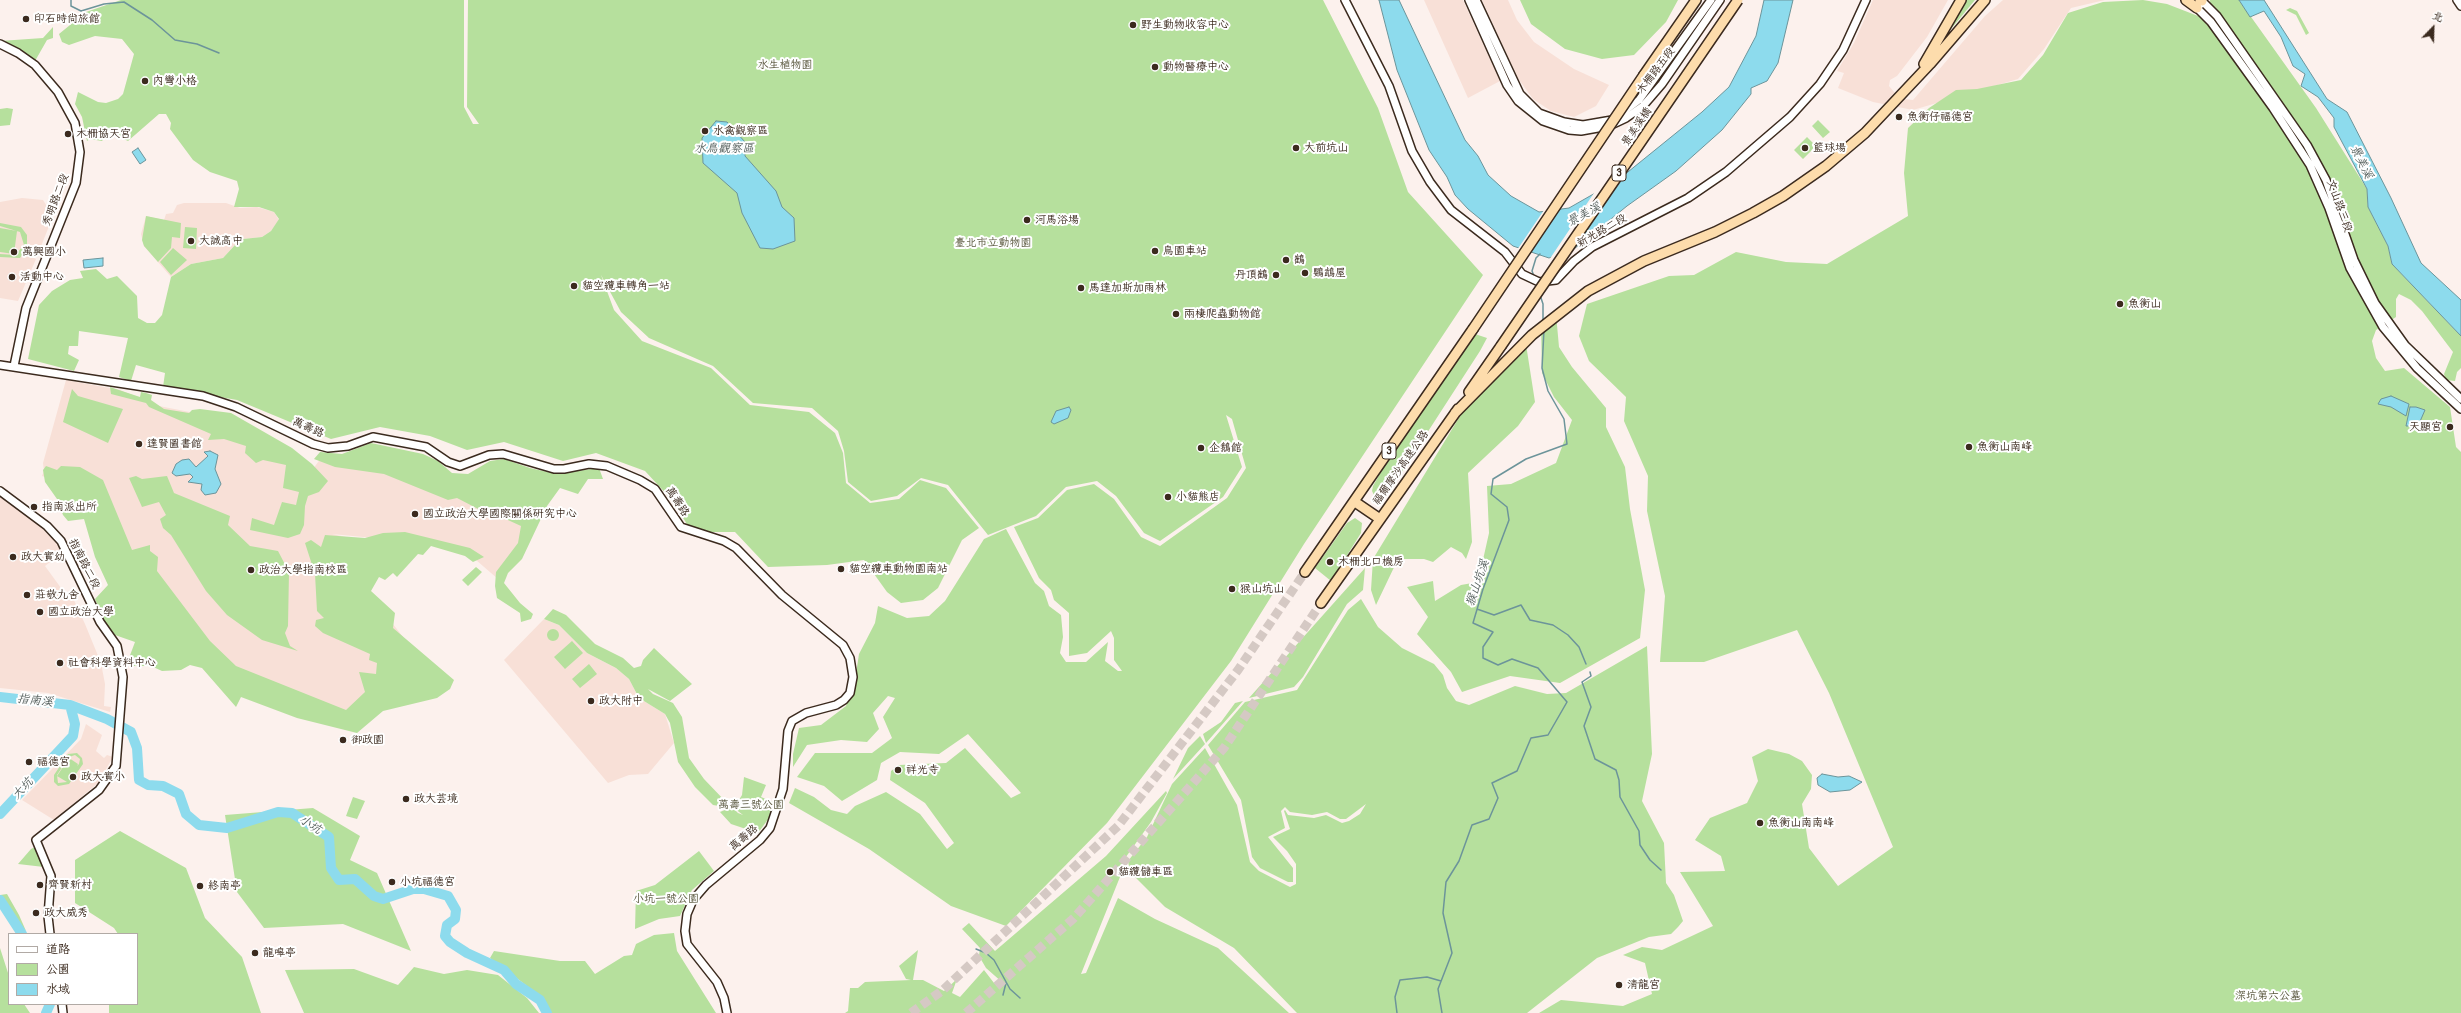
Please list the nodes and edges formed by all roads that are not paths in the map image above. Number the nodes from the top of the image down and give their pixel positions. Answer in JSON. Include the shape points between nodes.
{"nodes":[{"id":1,"x":1345,"y":0,"type":"edge"},
{"id":2,"x":1469,"y":0,"type":"edge"},
{"id":3,"x":1476,"y":0,"type":"edge"},
{"id":4,"x":1691,"y":0,"type":"edge"},
{"id":5,"x":1696,"y":0,"type":"edge"},
{"id":6,"x":1711,"y":0,"type":"edge"},
{"id":7,"x":1720,"y":0,"type":"edge"},
{"id":8,"x":1738,"y":0,"type":"edge"},
{"id":9,"x":1866,"y":0,"type":"edge"},
{"id":10,"x":1961,"y":0,"type":"edge"},
{"id":11,"x":1985,"y":0,"type":"edge"},
{"id":12,"x":2186,"y":0,"type":"edge"},
{"id":13,"x":2457,"y":0,"type":"edge"},
{"id":14,"x":2200,"y":2,"type":"edge"},
{"id":15,"x":2461,"y":6,"type":"edge"},
{"id":16,"x":0,"y":44,"type":"edge"},
{"id":17,"x":1644,"y":75,"type":"junction"},
{"id":18,"x":1905,"y":89,"type":"junction"},
{"id":19,"x":1473,"y":329,"type":"joint"},
{"id":20,"x":1501,"y":346,"type":"joint"},
{"id":21,"x":0,"y":365,"type":"edge"},
{"id":22,"x":14,"y":366,"type":"junction"},
{"id":23,"x":2451,"y":395,"type":"junction"},
{"id":24,"x":2461,"y":399,"type":"edge"},
{"id":25,"x":2461,"y":409,"type":"edge"},
{"id":26,"x":1455,"y":413,"type":"junction"},
{"id":27,"x":0,"y":491,"type":"edge"},
{"id":28,"x":1355,"y":502,"type":"junction"},
{"id":29,"x":1380,"y":519,"type":"junction"},
{"id":30,"x":1305,"y":572,"type":"tunnel mouth"},
{"id":31,"x":1322,"y":603,"type":"tunnel mouth"},
{"id":32,"x":50,"y":933,"type":"edge"},
{"id":33,"x":727,"y":1013,"type":"edge"}],
"edges":[{"from":1,"to":9,"type":"street","name":"新光路二段","via":[[1390,86],[1412,151],[1430,182],[1451,210],[1504,252],[1516,268],[1528,278],[1539,282],[1552,282],[1592,247],[1674,206],[1711,183],[1790,117],[1831,69],[1851,36]]},
{"from":2,"to":7,"type":"street","name":"木柵路五段","via":[[1507,85],[1518,101],[1543,121],[1580,131],[1609,126],[1643,106],[1662,84]]},
{"from":3,"to":6,"type":"street","name":"木柵路五段","via":[[1520,94],[1539,113],[1564,122],[1583,125],[1612,120],[1639,100]]},
{"from":4,"to":17,"type":"highway"},
{"from":5,"to":17,"type":"highway","name":"景美溪橋","number":"3"},
{"from":8,"to":20,"type":"highway","name":"景美溪橋","number":"3","bridge":true},
{"from":10,"to":18,"type":"highway","via":[[1926,62]]},
{"from":11,"to":18,"type":"highway"},
{"from":12,"to":14,"type":"highway"},
{"from":13,"to":15,"type":"street"},
{"from":14,"to":23,"type":"street","name":"文山路三段","via":[[2217,16],[2307,145],[2326,180],[2364,283],[2396,338]]},
{"from":16,"to":22,"type":"street","name":"秀明路二段","via":[[35,65],[58,92],[75,123],[80,152],[76,184],[26,308]]},
{"from":17,"to":19,"type":"highway","name":"景美溪橋","number":"3","bridge":true},
{"from":18,"to":26,"type":"highway","via":[[1826,166],[1783,196],[1731,225],[1644,261],[1588,291],[1548,321]]},
{"from":19,"to":28,"type":"highway","name":"福爾摩沙高速公路","number":"3"},
{"from":20,"to":26,"type":"highway","name":"福爾摩沙高速公路","number":"3"},
{"from":21,"to":22,"type":"street","name":"萬壽路"},
{"from":22,"to":33,"type":"street","name":"萬壽路","via":[[203,396],[236,407],[313,444],[328,448],[348,446],[373,437],[426,447],[448,462],[460,466],[489,455],[503,454],[518,456],[554,469],[589,464],[607,466],[655,489],[681,527],[724,541],[736,548],[782,595],[836,638],[845,648],[851,664],[853,677],[850,693],[840,703],[806,713],[792,721],[788,731],[783,789],[770,828],[760,840],[706,885],[687,914],[687,944],[717,982]]},
{"from":23,"to":24,"type":"street","name":"文山路三段"},
{"from":23,"to":25,"type":"street","name":"文山路三段"},
{"from":26,"to":29,"type":"highway","name":"福爾摩沙高速公路","number":"3"},
{"from":27,"to":32,"type":"street","name":"指南路二段","via":[[50,528],[70,557],[98,618],[119,653],[124,683],[116,766],[104,785],[36,840],[51,876],[48,916]]},
{"from":28,"to":29,"type":"highway"},
{"from":28,"to":30,"type":"highway","name":"福爾摩沙高速公路","number":"3"},
{"from":29,"to":31,"type":"highway","name":"福爾摩沙高速公路","number":"3"}]}
